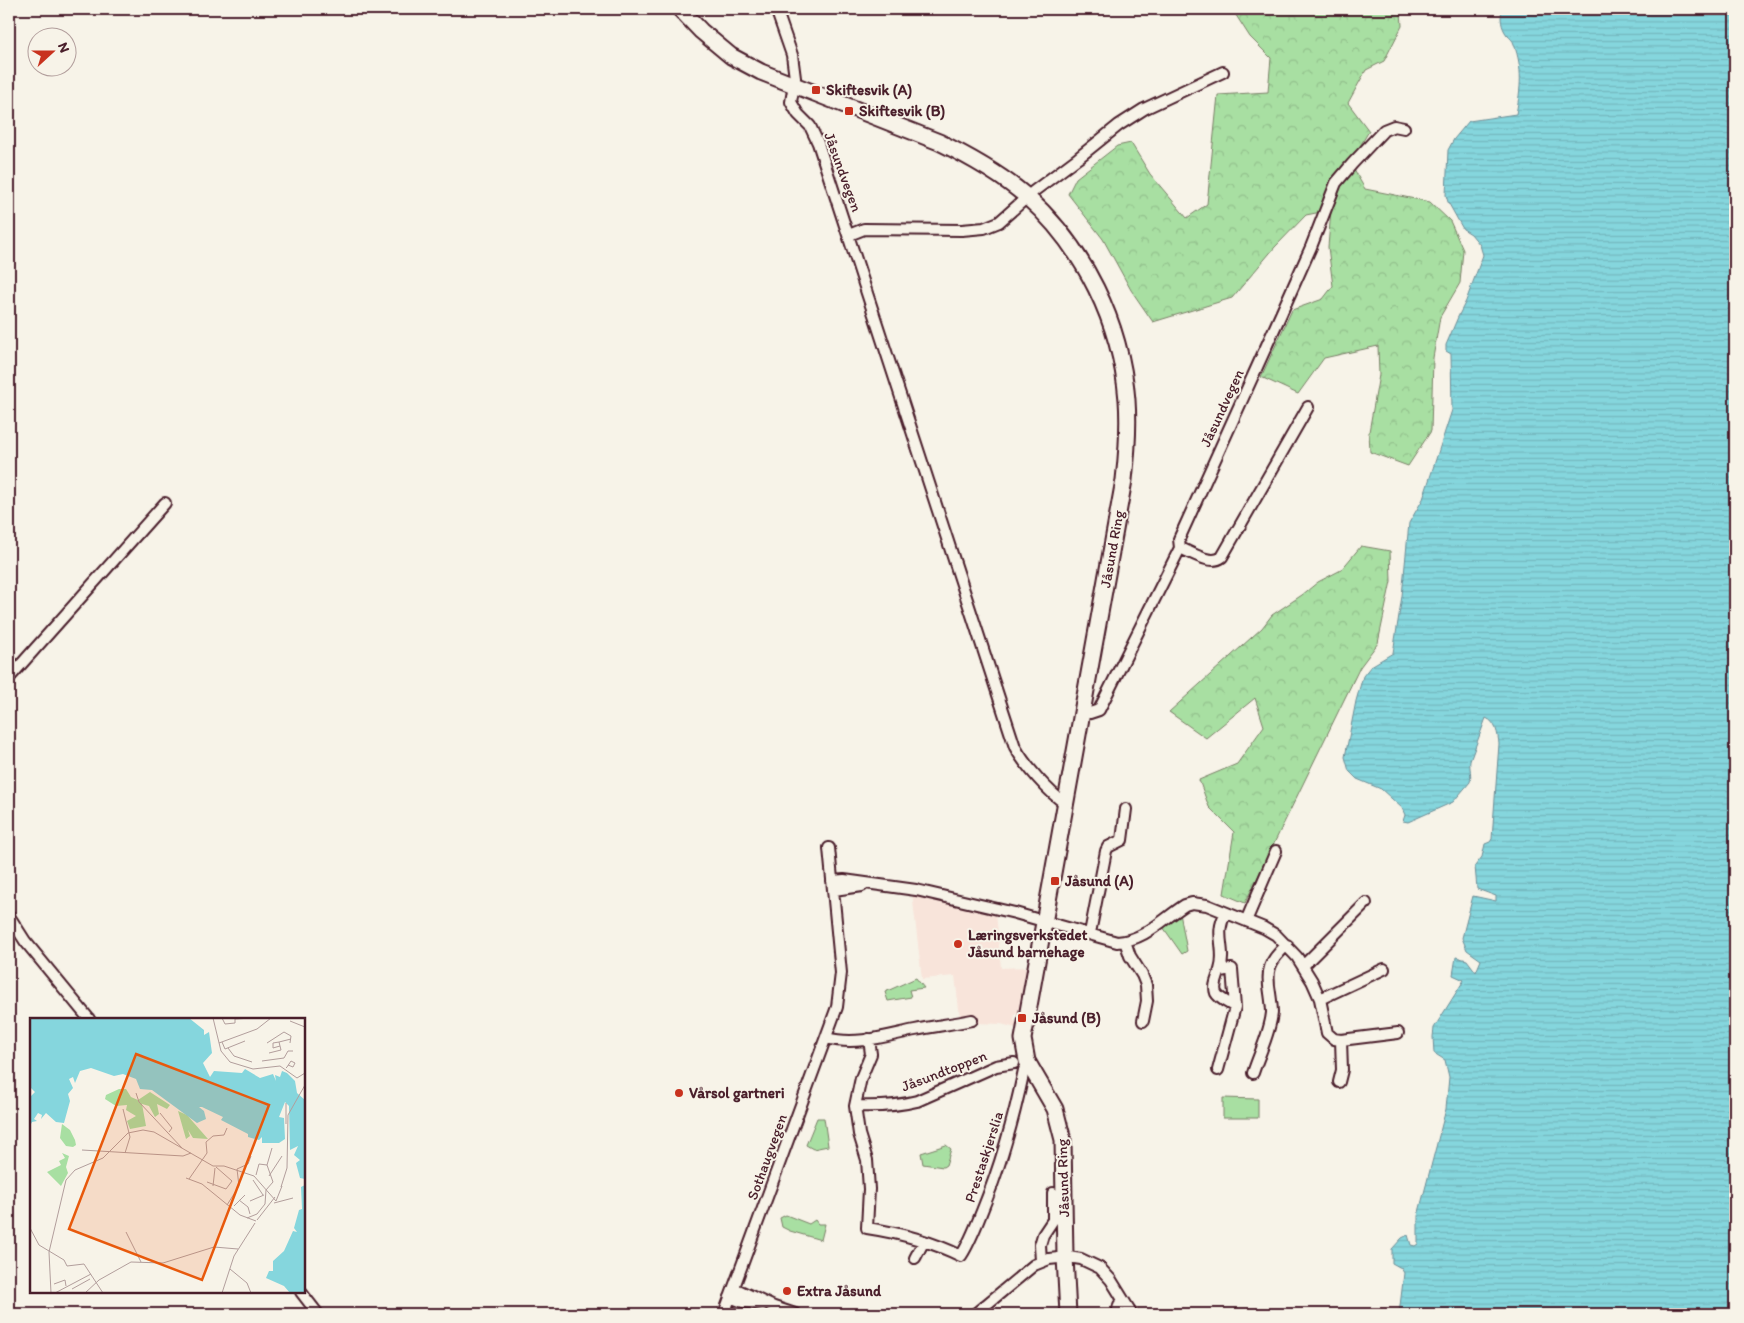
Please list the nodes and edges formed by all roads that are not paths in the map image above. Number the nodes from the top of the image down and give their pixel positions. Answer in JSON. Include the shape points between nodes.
{"nodes":[{"id":1,"x":680,"y":9,"type":"edge"},
{"id":2,"x":776,"y":9,"type":"edge"},
{"id":3,"x":1223,"y":72,"type":"dead end"},
{"id":4,"x":794,"y":86,"type":"junction"},
{"id":5,"x":1404,"y":128,"type":"dead end"},
{"id":6,"x":1027,"y":198,"type":"junction"},
{"id":7,"x":849,"y":235,"type":"junction"},
{"id":8,"x":1308,"y":407,"type":"dead end"},
{"id":9,"x":165,"y":503,"type":"dead end"},
{"id":10,"x":1180,"y":548,"type":"junction"},
{"id":11,"x":9,"y":678,"type":"edge"},
{"id":12,"x":1082,"y":712,"type":"junction"},
{"id":13,"x":1065,"y":803,"type":"junction"},
{"id":14,"x":1126,"y":809,"type":"dead end"},
{"id":15,"x":829,"y":848,"type":"dead end"},
{"id":16,"x":1276,"y":851,"type":"dead end"},
{"id":17,"x":833,"y":885,"type":"junction"},
{"id":18,"x":1366,"y":903,"type":"dead end"},
{"id":19,"x":1226,"y":913,"type":"junction"},
{"id":20,"x":9,"y":916,"type":"edge"},
{"id":21,"x":1044,"y":921,"type":"junction"},
{"id":22,"x":1246,"y":921,"type":"junction"},
{"id":23,"x":1090,"y":933,"type":"junction"},
{"id":24,"x":1125,"y":942,"type":"junction"},
{"id":25,"x":1287,"y":945,"type":"junction"},
{"id":26,"x":1304,"y":965,"type":"junction"},
{"id":27,"x":1384,"y":968,"type":"dead end"},
{"id":28,"x":1220,"y":971,"type":"junction"},
{"id":29,"x":1320,"y":999,"type":"junction"},
{"id":30,"x":1235,"y":1007,"type":"junction"},
{"id":31,"x":88,"y":1018,"type":"edge"},
{"id":32,"x":972,"y":1020,"type":"dead end"},
{"id":33,"x":1143,"y":1021,"type":"dead end"},
{"id":34,"x":1398,"y":1033,"type":"dead end"},
{"id":35,"x":827,"y":1038,"type":"junction"},
{"id":36,"x":869,"y":1039,"type":"junction"},
{"id":37,"x":1341,"y":1040,"type":"junction"},
{"id":38,"x":1014,"y":1063,"type":"dead end"},
{"id":39,"x":1030,"y":1066,"type":"junction"},
{"id":40,"x":1218,"y":1070,"type":"dead end"},
{"id":41,"x":1253,"y":1073,"type":"dead end"},
{"id":42,"x":1339,"y":1082,"type":"dead end"},
{"id":43,"x":855,"y":1106,"type":"junction"},
{"id":44,"x":1053,"y":1193,"type":"dead end"},
{"id":45,"x":924,"y":1241,"type":"junction"},
{"id":46,"x":1065,"y":1257,"type":"junction"},
{"id":47,"x":915,"y":1258,"type":"dead end"},
{"id":48,"x":1042,"y":1261,"type":"junction"},
{"id":49,"x":732,"y":1292,"type":"junction"},
{"id":50,"x":302,"y":1293,"type":"edge"},
{"id":51,"x":1124,"y":1301,"type":"junction"},
{"id":52,"x":318,"y":1314,"type":"edge"},
{"id":53,"x":724,"y":1314,"type":"edge"},
{"id":54,"x":795,"y":1314,"type":"edge"},
{"id":55,"x":976,"y":1314,"type":"edge"},
{"id":56,"x":1068,"y":1314,"type":"edge"},
{"id":57,"x":1117,"y":1314,"type":"edge"},
{"id":58,"x":1132,"y":1314,"type":"edge"}],
"edges":[{"from":1,"to":4,"type":"main road","name":"Jåsund Ring","via":[[700,31],[731,56]]},
{"from":2,"to":4,"type":"street","name":"Jåsundvegen","via":[[792,55]]},
{"from":3,"to":6,"type":"street","name":"Jåsundvegen","via":[[1144,109],[1119,125]]},
{"from":4,"to":6,"type":"main road","name":"Jåsund Ring","via":[[939,142],[966,155]]},
{"from":4,"to":7,"type":"street","name":"Jåsundvegen","via":[[792,102],[818,143]]},
{"from":5,"to":10,"type":"street","name":"Jåsundvegen","via":[[1394,126],[1384,130],[1336,183],[1311,247],[1179,539]]},
{"from":6,"to":7,"type":"street","name":"Jåsundvegen","via":[[999,222],[984,228],[864,229]]},
{"from":6,"to":12,"type":"main road","name":"Jåsund Ring","via":[[1066,240],[1092,281],[1117,343],[1127,399],[1124,480]]},
{"from":7,"to":13,"type":"street","name":"Jåsundvegen","via":[[1015,748]]},
{"from":8,"to":10,"type":"street","via":[[1222,557],[1211,561]]},
{"from":9,"to":11,"type":"street"},
{"from":10,"to":12,"type":"street","name":"Jåsundvegen","via":[[1099,710]]},
{"from":12,"to":13,"type":"main road","name":"Jåsund Ring"},
{"from":13,"to":21,"type":"main road","name":"Jåsund Ring"},
{"from":14,"to":23,"type":"street","via":[[1122,840],[1108,847],[1106,852]]},
{"from":15,"to":17,"type":"street","name":"Sothaugvegen"},
{"from":16,"to":22,"type":"street"},
{"from":17,"to":21,"type":"street","via":[[844,880],[916,890]]},
{"from":17,"to":35,"type":"street","name":"Sothaugvegen","via":[[841,973],[837,1007]]},
{"from":18,"to":26,"type":"street"},
{"from":19,"to":22,"type":"street"},
{"from":19,"to":24,"type":"street","via":[[1199,903],[1185,905],[1158,925]]},
{"from":19,"to":28,"type":"street","via":[[1220,927]]},
{"from":20,"to":31,"type":"street","via":[[24,941]]},
{"from":21,"to":23,"type":"street"},
{"from":21,"to":39,"type":"main road","name":"Jåsund Ring","via":[[1024,1034],[1025,1054]]},
{"from":22,"to":25,"type":"street","via":[[1264,928]]},
{"from":23,"to":24,"type":"street","via":[[1112,942]]},
{"from":24,"to":33,"type":"street","via":[[1146,985]]},
{"from":25,"to":26,"type":"street"},
{"from":25,"to":41,"type":"street","via":[[1275,955],[1269,968],[1272,1011]]},
{"from":26,"to":29,"type":"street"},
{"from":27,"to":29,"type":"street"},
{"from":28,"to":30,"type":"street","via":[[1216,992]]},
{"from":28,"to":30,"type":"street","via":[[1232,969]]},
{"from":29,"to":37,"type":"street","via":[[1327,1033]]},
{"from":30,"to":40,"type":"street"},
{"from":32,"to":36,"type":"street"},
{"from":34,"to":37,"type":"street"},
{"from":35,"to":36,"type":"street","via":[[848,1042]]},
{"from":35,"to":49,"type":"street","name":"Sothaugvegen"},
{"from":36,"to":43,"type":"street","via":[[871,1054]]},
{"from":37,"to":42,"type":"street"},
{"from":38,"to":43,"type":"street","name":"Jåsundtoppen","via":[[996,1066],[917,1101]]},
{"from":39,"to":45,"type":"street","name":"Prestaskjerslia","via":[[1024,1070],[1009,1135],[968,1246],[961,1256]]},
{"from":39,"to":46,"type":"main road","name":"Jåsund Ring","via":[[1055,1109],[1061,1134]]},
{"from":43,"to":45,"type":"street","via":[[858,1134],[867,1160],[867,1228]]},
{"from":44,"to":48,"type":"street","via":[[1053,1220],[1040,1245]]},
{"from":45,"to":47,"type":"street"},
{"from":46,"to":48,"type":"street"},
{"from":46,"to":51,"type":"street","via":[[1081,1258],[1100,1268]]},
{"from":46,"to":56,"type":"main road","name":"Jåsund Ring"},
{"from":48,"to":55,"type":"street"},
{"from":49,"to":53,"type":"street","name":"Sothaugvegen"},
{"from":49,"to":54,"type":"street"},
{"from":50,"to":52,"type":"street"},
{"from":51,"to":57,"type":"street"},
{"from":51,"to":58,"type":"street"}]}
